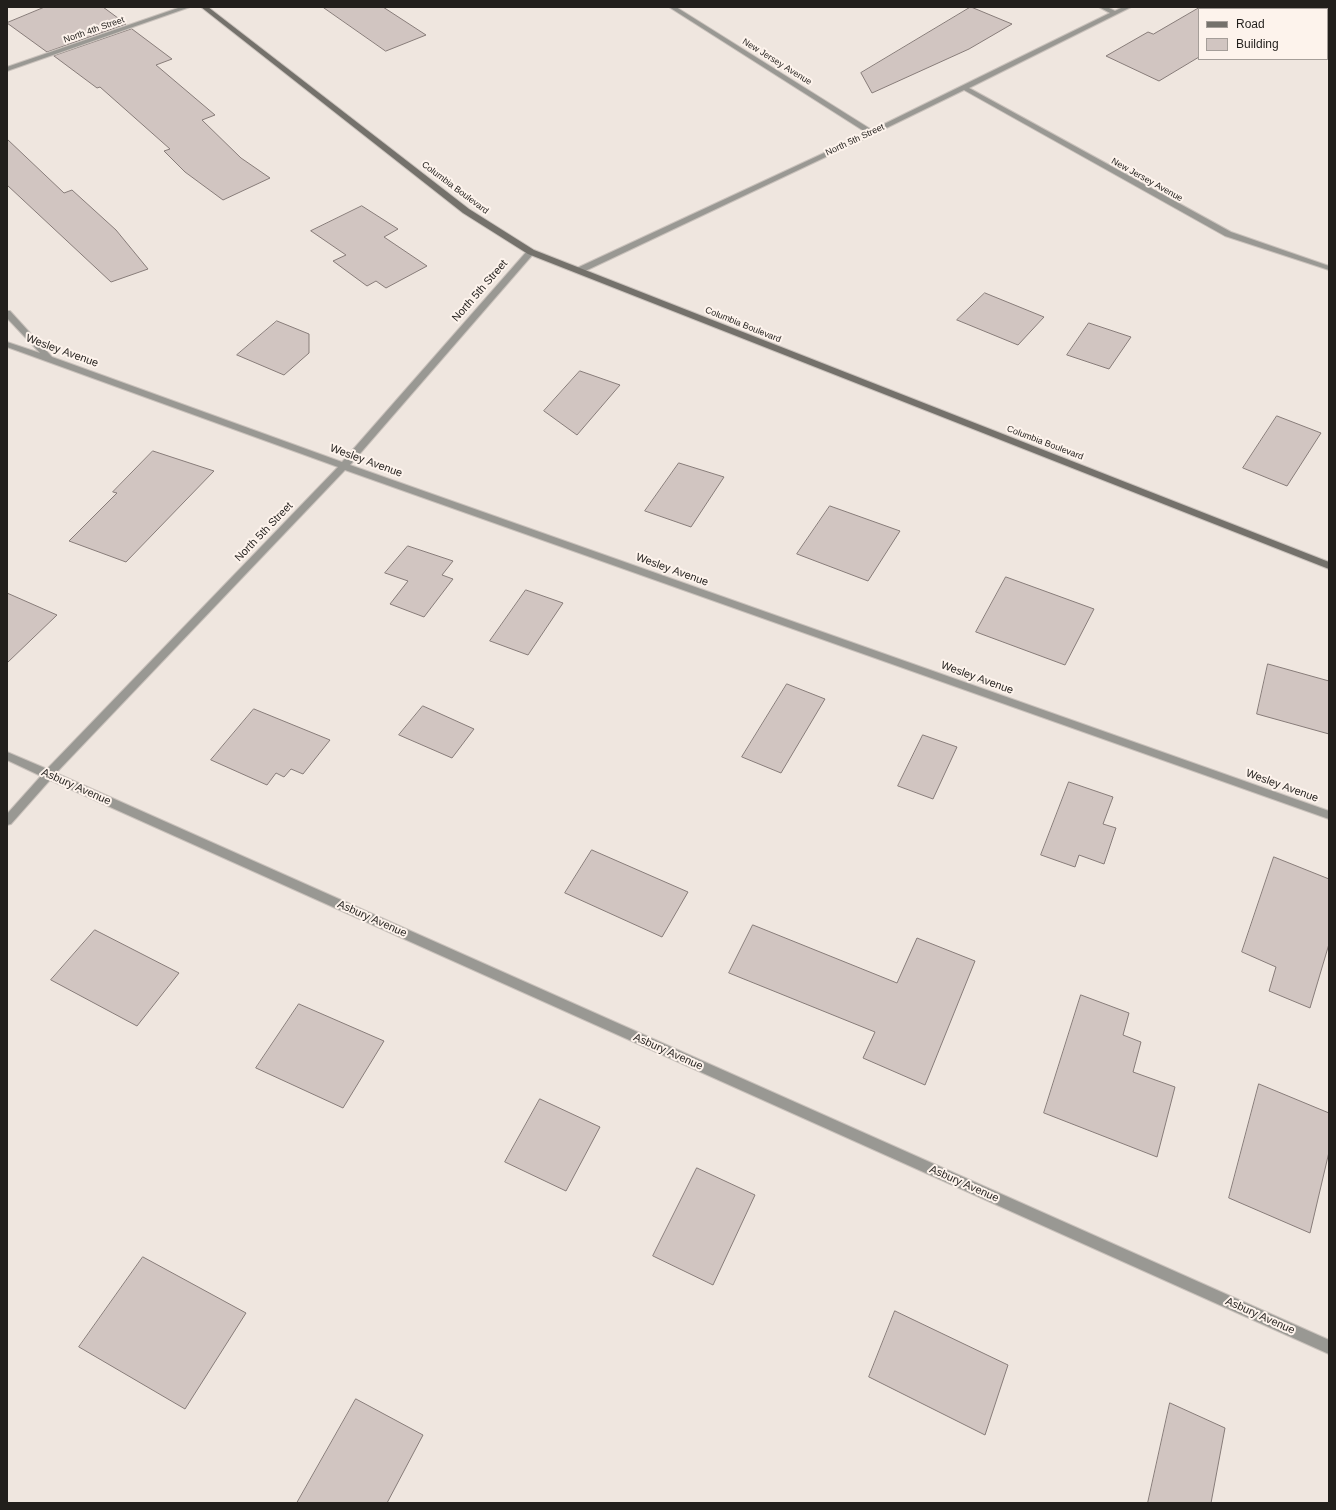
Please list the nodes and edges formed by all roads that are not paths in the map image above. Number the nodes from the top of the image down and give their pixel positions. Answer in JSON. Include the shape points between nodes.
{"nodes":[{"id":1,"x":187,"y":7,"type":"edge"},
{"id":2,"x":204,"y":7,"type":"edge"},
{"id":3,"x":672,"y":7,"type":"edge"},
{"id":4,"x":1102,"y":7,"type":"edge"},
{"id":5,"x":1128,"y":7,"type":"edge"},
{"id":6,"x":1114,"y":13,"type":"junction"},
{"id":7,"x":7,"y":69,"type":"edge"},
{"id":8,"x":965,"y":88,"type":"junction"},
{"id":9,"x":872,"y":133,"type":"junction"},
{"id":10,"x":531,"y":252,"type":"junction"},
{"id":11,"x":1329,"y":268,"type":"edge"},
{"id":12,"x":580,"y":270,"type":"junction"},
{"id":13,"x":7,"y":313,"type":"edge"},
{"id":14,"x":7,"y":344,"type":"edge"},
{"id":15,"x":49,"y":358,"type":"junction"},
{"id":16,"x":344,"y":466,"type":"junction"},
{"id":17,"x":1329,"y":566,"type":"edge"},
{"id":18,"x":7,"y":756,"type":"edge"},
{"id":19,"x":48,"y":774,"type":"junction"},
{"id":20,"x":1329,"y":816,"type":"edge"},
{"id":21,"x":7,"y":821,"type":"edge"},
{"id":22,"x":1329,"y":1347,"type":"edge"}],
"edges":[{"from":1,"to":7,"type":"street","name":"North 4th Street"},
{"from":2,"to":10,"type":"street","name":"Columbia Boulevard","via":[[466,211]]},
{"from":3,"to":9,"type":"street","name":"New Jersey Avenue"},
{"from":4,"to":6,"type":"street"},
{"from":5,"to":6,"type":"street","name":"North 5th Street"},
{"from":6,"to":8,"type":"street","name":"North 5th Street"},
{"from":8,"to":9,"type":"street","name":"North 5th Street"},
{"from":8,"to":11,"type":"street","name":"New Jersey Avenue","via":[[1228,234]]},
{"from":9,"to":12,"type":"street","name":"North 5th Street"},
{"from":10,"to":12,"type":"street","name":"Columbia Boulevard"},
{"from":10,"to":16,"type":"street","name":"North 5th Street"},
{"from":12,"to":17,"type":"street","name":"Columbia Boulevard"},
{"from":13,"to":15,"type":"street"},
{"from":14,"to":15,"type":"street","name":"Wesley Avenue"},
{"from":15,"to":16,"type":"street","name":"Wesley Avenue"},
{"from":16,"to":19,"type":"street","name":"North 5th Street"},
{"from":16,"to":20,"type":"street","name":"Wesley Avenue"},
{"from":18,"to":19,"type":"street","name":"Asbury Avenue"},
{"from":19,"to":21,"type":"street","name":"North 5th Street"},
{"from":19,"to":22,"type":"street","name":"Asbury Avenue"}]}
